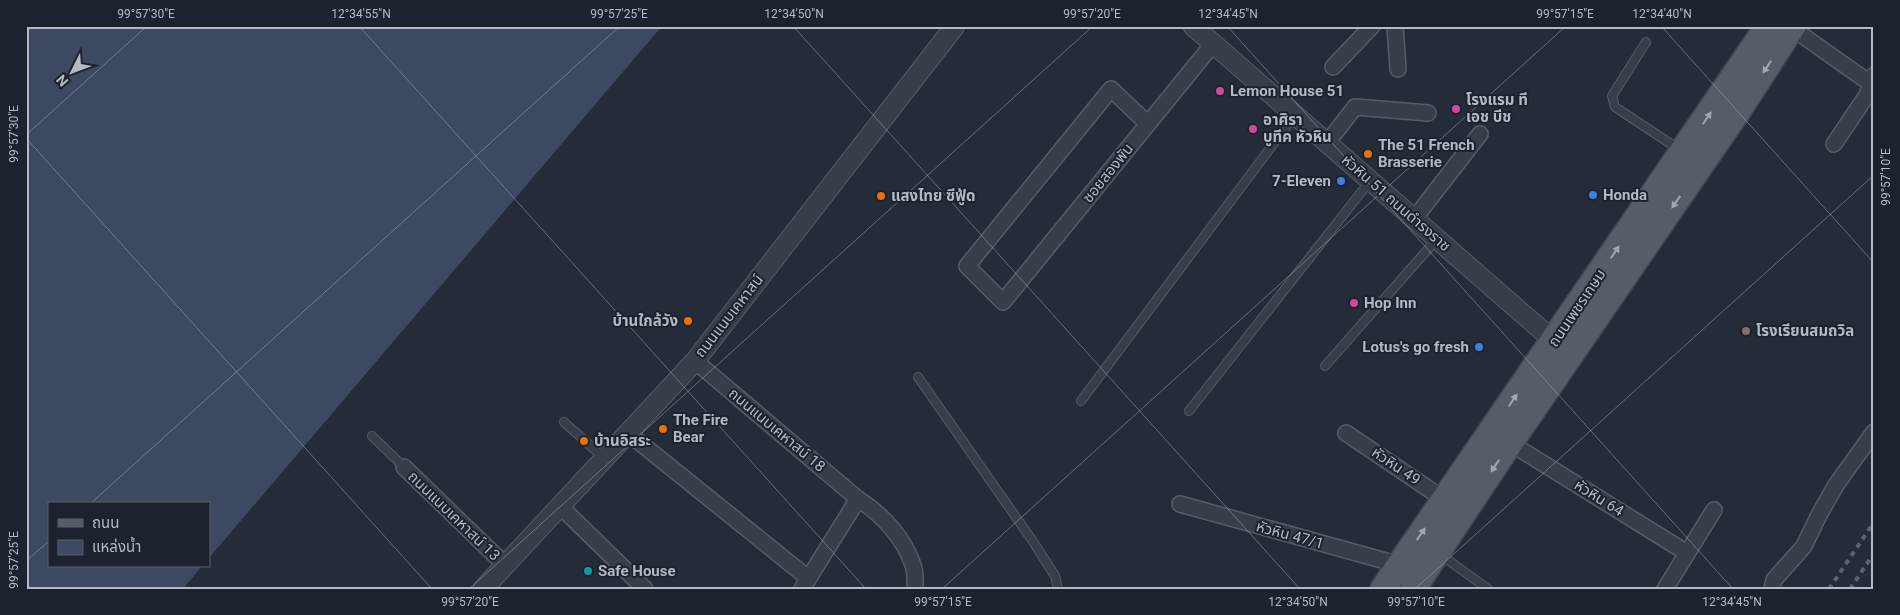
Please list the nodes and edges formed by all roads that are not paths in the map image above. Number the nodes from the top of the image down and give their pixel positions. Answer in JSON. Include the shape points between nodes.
{"nodes":[{"id":1,"x":954,"y":26,"type":"edge"},
{"id":2,"x":1194,"y":26,"type":"edge"},
{"id":3,"x":1372,"y":26,"type":"edge"},
{"id":4,"x":1394,"y":26,"type":"edge"},
{"id":5,"x":1785,"y":27,"type":"edge"},
{"id":6,"x":1646,"y":42,"type":"dead end"},
{"id":7,"x":1213,"y":44,"type":"junction"},
{"id":8,"x":1333,"y":67,"type":"dead end"},
{"id":9,"x":1398,"y":69,"type":"dead end"},
{"id":10,"x":1873,"y":82,"type":"edge"},
{"id":11,"x":1428,"y":113,"type":"dead end"},
{"id":12,"x":1295,"y":115,"type":"junction"},
{"id":13,"x":1148,"y":124,"type":"junction"},
{"id":14,"x":1480,"y":134,"type":"dead end"},
{"id":15,"x":1327,"y":143,"type":"junction"},
{"id":16,"x":1834,"y":144,"type":"dead end"},
{"id":17,"x":1693,"y":159,"type":"junction"},
{"id":18,"x":1370,"y":180,"type":"junction"},
{"id":19,"x":1414,"y":219,"type":"junction"},
{"id":20,"x":1437,"y":239,"type":"junction"},
{"id":21,"x":1563,"y":347,"type":"junction"},
{"id":22,"x":695,"y":360,"type":"junction"},
{"id":23,"x":1325,"y":366,"type":"dead end"},
{"id":24,"x":918,"y":377,"type":"dead end"},
{"id":25,"x":1082,"y":401,"type":"dead end"},
{"id":26,"x":1189,"y":411,"type":"dead end"},
{"id":27,"x":564,"y":422,"type":"dead end"},
{"id":28,"x":1874,"y":432,"type":"edge"},
{"id":29,"x":628,"y":433,"type":"junction"},
{"id":30,"x":1346,"y":433,"type":"dead end"},
{"id":31,"x":372,"y":436,"type":"dead end"},
{"id":32,"x":1510,"y":443,"type":"junction"},
{"id":33,"x":604,"y":458,"type":"junction"},
{"id":34,"x":404,"y":467,"type":"joint"},
{"id":35,"x":858,"y":498,"type":"junction"},
{"id":36,"x":1445,"y":500,"type":"junction"},
{"id":37,"x":1180,"y":504,"type":"dead end"},
{"id":38,"x":560,"y":506,"type":"junction"},
{"id":39,"x":1714,"y":510,"type":"dead end"},
{"id":40,"x":1438,"y":553,"type":"junction"},
{"id":41,"x":1687,"y":553,"type":"junction"},
{"id":42,"x":505,"y":565,"type":"junction"},
{"id":43,"x":1400,"y":565,"type":"junction"},
{"id":44,"x":805,"y":584,"type":"edge"},
{"id":45,"x":483,"y":589,"type":"edge"},
{"id":46,"x":645,"y":589,"type":"edge"},
{"id":47,"x":915,"y":589,"type":"edge"},
{"id":48,"x":1058,"y":589,"type":"edge"},
{"id":49,"x":1383,"y":589,"type":"edge"},
{"id":50,"x":1413,"y":589,"type":"edge"},
{"id":51,"x":1488,"y":589,"type":"edge"},
{"id":52,"x":1665,"y":589,"type":"edge"},
{"id":53,"x":1772,"y":589,"type":"edge"}],
"edges":[{"from":1,"to":22,"type":"street","name":"ถนนแนบเคหาสน์"},
{"from":2,"to":7,"type":"street","name":"หัวหิน 51 ถนนดำรงราช"},
{"from":3,"to":8,"type":"street"},
{"from":4,"to":9,"type":"street"},
{"from":5,"to":10,"type":"street"},
{"from":5,"to":17,"type":"main road","name":"ถนนเพชรเกษม"},
{"from":6,"to":17,"type":"lane","via":[[1612,96],[1615,106]]},
{"from":7,"to":12,"type":"street","name":"หัวหิน 51 ถนนดำรงราช"},
{"from":7,"to":13,"type":"street","name":"ซอยสองพัน"},
{"from":10,"to":16,"type":"street"},
{"from":11,"to":15,"type":"street","via":[[1355,107]]},
{"from":12,"to":15,"type":"street","name":"หัวหิน 51 ถนนดำรงราช"},
{"from":12,"to":25,"type":"lane"},
{"from":13,"to":13,"type":"street","name":"ซอยสองพัน","via":[[1111,89],[967,266],[1003,302]]},
{"from":14,"to":19,"type":"street"},
{"from":15,"to":18,"type":"street","name":"หัวหิน 51 ถนนดำรงราช"},
{"from":17,"to":21,"type":"main road","name":"ถนนเพชรเกษม"},
{"from":18,"to":19,"type":"street","name":"หัวหิน 51 ถนนดำรงราช"},
{"from":18,"to":26,"type":"lane"},
{"from":19,"to":20,"type":"street","name":"หัวหิน 51 ถนนดำรงราช"},
{"from":20,"to":21,"type":"street","name":"หัวหิน 51 ถนนดำรงราช"},
{"from":20,"to":23,"type":"lane"},
{"from":21,"to":32,"type":"main road","name":"ถนนเพชรเกษม"},
{"from":36,"to":21,"type":"main road","name":"ถนนเพชรเกษม","one_way":true},
{"from":22,"to":29,"type":"street","name":"ถนนแนบเคหาสน์"},
{"from":22,"to":35,"type":"street","name":"ถนนแนบเคหาสน์ 18"},
{"from":24,"to":48,"type":"lane","via":[[1034,543],[1055,576]]},
{"from":27,"to":33,"type":"lane"},
{"from":28,"to":53,"type":"street","via":[[1836,485],[1804,546],[1774,580]]},
{"from":29,"to":33,"type":"street","name":"ถนนแนบเคหาสน์"},
{"from":29,"to":44,"type":"street"},
{"from":30,"to":36,"type":"street","name":"หัวหิน 49"},
{"from":31,"to":34,"type":"lane"},
{"from":32,"to":40,"type":"main road","name":"ถนนเพชรเกษม","one_way":true},
{"from":32,"to":41,"type":"street","name":"หัวหิน 64"},
{"from":33,"to":38,"type":"street","name":"ถนนแนบเคหาสน์"},
{"from":34,"to":42,"type":"street","name":"ถนนแนบเคหาสน์ 13"},
{"from":35,"to":44,"type":"street"},
{"from":35,"to":47,"type":"street","name":"ถนนแนบเคหาสน์ 18","via":[[892,528],[914,566]]},
{"from":43,"to":36,"type":"main road","name":"ถนนเพชรเกษม","one_way":true},
{"from":37,"to":43,"type":"street","name":"หัวหิน 47/1"},
{"from":38,"to":42,"type":"street","name":"ถนนแนบเคหาสน์"},
{"from":38,"to":46,"type":"street"},
{"from":39,"to":41,"type":"street"},
{"from":40,"to":50,"type":"main road","name":"ถนนเพชรเกษม"},
{"from":40,"to":51,"type":"lane"},
{"from":41,"to":52,"type":"street"},
{"from":42,"to":45,"type":"street","name":"ถนนแนบเคหาสน์"},
{"from":43,"to":49,"type":"main road","name":"ถนนเพชรเกษม"}]}
